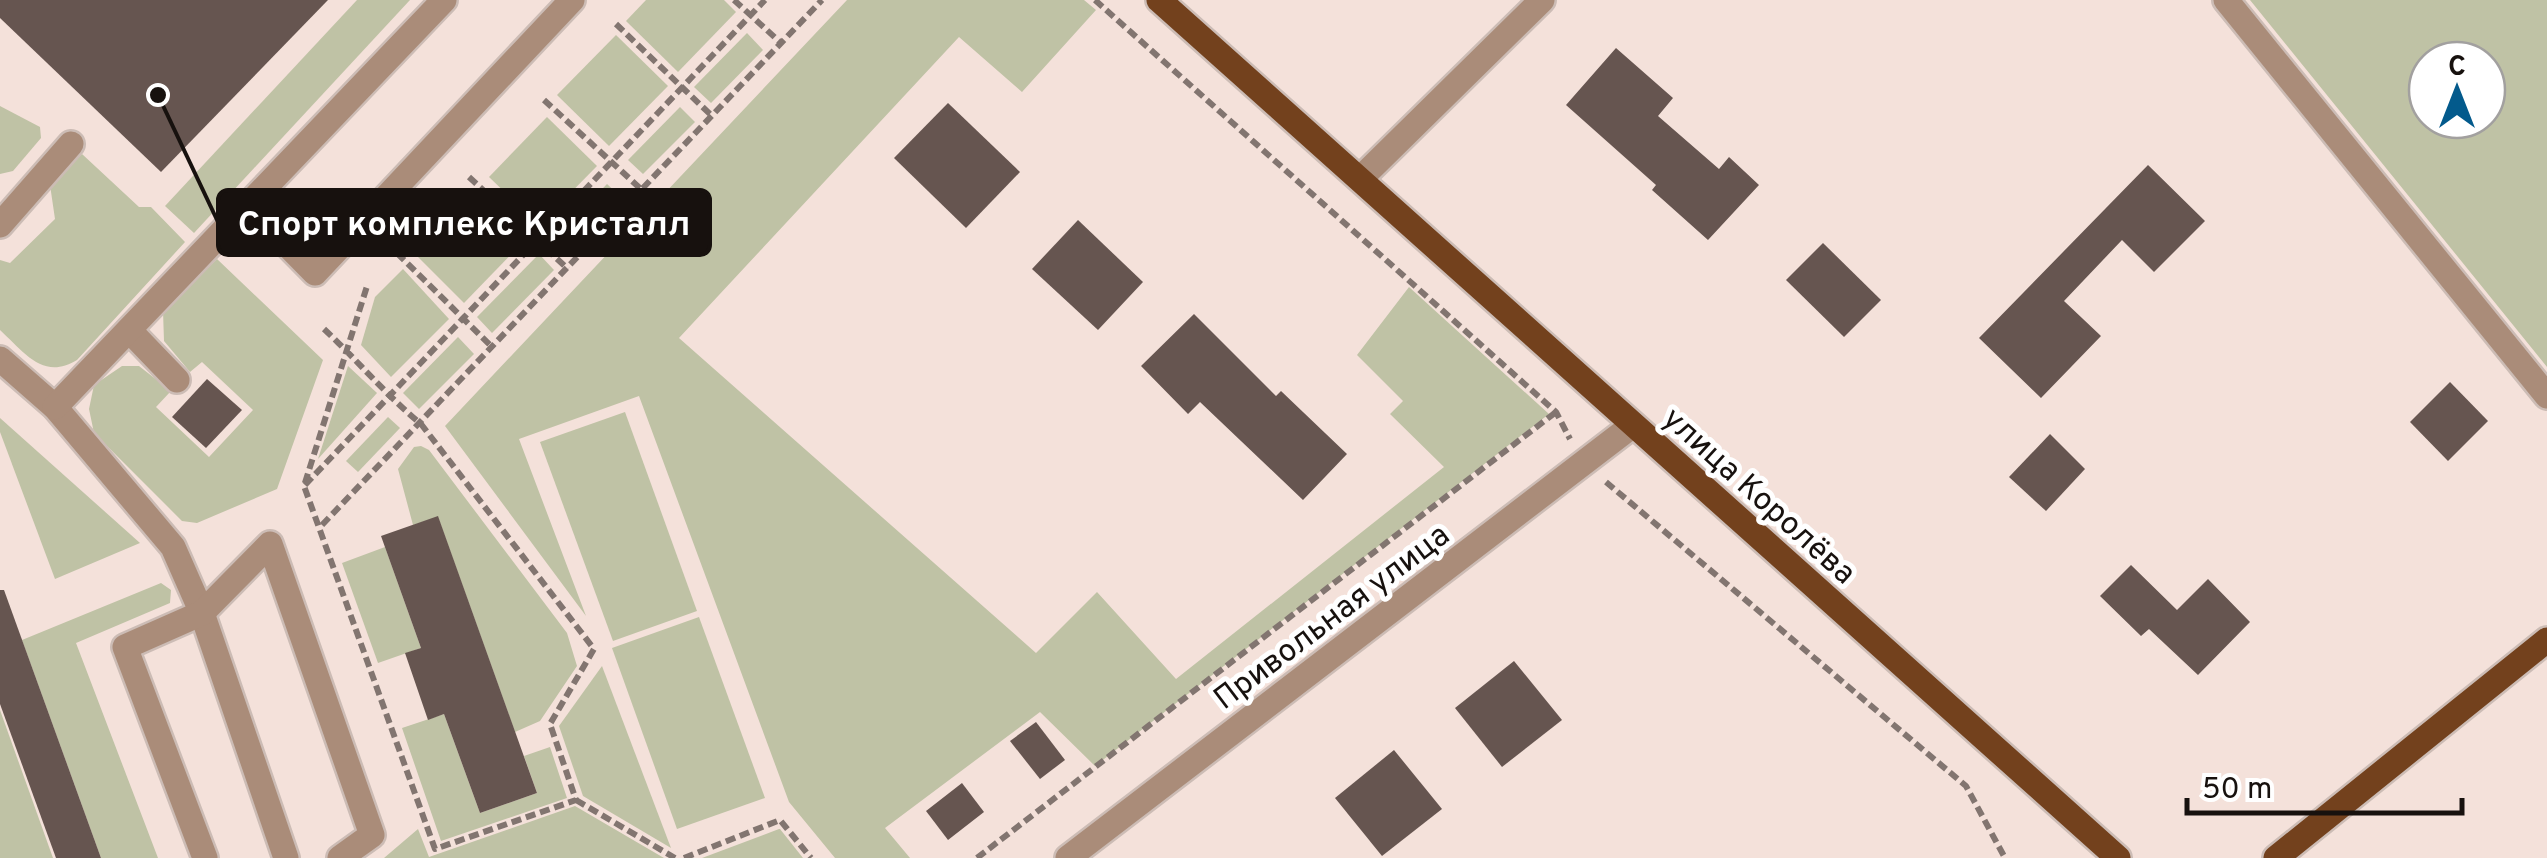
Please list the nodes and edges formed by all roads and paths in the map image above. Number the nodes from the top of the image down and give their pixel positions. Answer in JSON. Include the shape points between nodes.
{"nodes":[{"id":1,"x":444,"y":0,"type":"edge"},
{"id":2,"x":572,"y":0,"type":"edge"},
{"id":3,"x":734,"y":0,"type":"edge"},
{"id":4,"x":764,"y":0,"type":"edge"},
{"id":5,"x":822,"y":0,"type":"edge"},
{"id":6,"x":1094,"y":0,"type":"edge"},
{"id":7,"x":1160,"y":0,"type":"edge"},
{"id":8,"x":1542,"y":0,"type":"edge"},
{"id":9,"x":2226,"y":0,"type":"edge"},
{"id":10,"x":751,"y":15,"type":"junction"},
{"id":11,"x":616,"y":24,"type":"dead end"},
{"id":12,"x":781,"y":43,"type":"junction"},
{"id":13,"x":683,"y":86,"type":"junction"},
{"id":14,"x":544,"y":100,"type":"dead end"},
{"id":15,"x":712,"y":116,"type":"junction"},
{"id":16,"x":72,"y":144,"type":"dead end"},
{"id":17,"x":611,"y":162,"type":"junction"},
{"id":18,"x":470,"y":177,"type":"dead end"},
{"id":19,"x":1360,"y":179,"type":"junction"},
{"id":20,"x":642,"y":190,"type":"junction"},
{"id":21,"x":248,"y":205,"type":"junction"},
{"id":22,"x":0,"y":225,"type":"edge"},
{"id":23,"x":538,"y":240,"type":"junction"},
{"id":24,"x":397,"y":252,"type":"dead end"},
{"id":25,"x":568,"y":269,"type":"junction"},
{"id":26,"x":368,"y":283,"type":"dead end"},
{"id":27,"x":463,"y":319,"type":"junction"},
{"id":28,"x":324,"y":329,"type":"dead end"},
{"id":29,"x":130,"y":330,"type":"junction"},
{"id":30,"x":493,"y":348,"type":"junction"},
{"id":31,"x":346,"y":350,"type":"junction"},
{"id":32,"x":0,"y":359,"type":"edge"},
{"id":33,"x":178,"y":380,"type":"dead end"},
{"id":34,"x":2547,"y":396,"type":"edge"},
{"id":35,"x":389,"y":397,"type":"junction"},
{"id":36,"x":54,"y":407,"type":"junction"},
{"id":37,"x":1556,"y":412,"type":"junction"},
{"id":38,"x":421,"y":424,"type":"junction"},
{"id":39,"x":1633,"y":425,"type":"junction"},
{"id":40,"x":1584,"y":463,"type":"junction"},
{"id":41,"x":304,"y":486,"type":"junction"},
{"id":42,"x":322,"y":526,"type":"junction"},
{"id":43,"x":202,"y":613,"type":"junction"},
{"id":44,"x":2547,"y":640,"type":"edge"},
{"id":45,"x":576,"y":800,"type":"junction"},
{"id":46,"x":205,"y":858,"type":"edge"},
{"id":47,"x":286,"y":858,"type":"edge"},
{"id":48,"x":340,"y":858,"type":"edge"},
{"id":49,"x":676,"y":858,"type":"edge"},
{"id":50,"x":684,"y":858,"type":"edge"},
{"id":51,"x":811,"y":858,"type":"edge"},
{"id":52,"x":976,"y":858,"type":"edge"},
{"id":53,"x":1068,"y":858,"type":"edge"},
{"id":54,"x":2005,"y":858,"type":"edge"},
{"id":55,"x":2118,"y":858,"type":"edge"},
{"id":56,"x":2276,"y":858,"type":"edge"}],
"edges":[{"from":1,"to":21,"type":"street"},
{"from":2,"to":21,"type":"street","via":[[315,273]]},
{"from":3,"to":10,"type":"path"},
{"from":4,"to":10,"type":"path"},
{"from":5,"to":12,"type":"path"},
{"from":6,"to":37,"type":"path"},
{"from":7,"to":19,"type":"main road","name":"улица Королёва"},
{"from":8,"to":19,"type":"street"},
{"from":9,"to":34,"type":"street"},
{"from":10,"to":12,"type":"path"},
{"from":10,"to":13,"type":"path"},
{"from":11,"to":13,"type":"path"},
{"from":12,"to":15,"type":"path"},
{"from":13,"to":15,"type":"path"},
{"from":13,"to":17,"type":"path"},
{"from":14,"to":17,"type":"path"},
{"from":15,"to":20,"type":"path"},
{"from":16,"to":22,"type":"street"},
{"from":17,"to":20,"type":"path"},
{"from":17,"to":23,"type":"path"},
{"from":18,"to":23,"type":"path"},
{"from":19,"to":39,"type":"main road","name":"улица Королёва"},
{"from":20,"to":25,"type":"path"},
{"from":21,"to":29,"type":"street"},
{"from":23,"to":25,"type":"path"},
{"from":23,"to":27,"type":"path"},
{"from":24,"to":27,"type":"path"},
{"from":25,"to":30,"type":"path"},
{"from":26,"to":31,"type":"path"},
{"from":27,"to":30,"type":"path"},
{"from":27,"to":35,"type":"path"},
{"from":28,"to":31,"type":"path"},
{"from":29,"to":33,"type":"street"},
{"from":29,"to":36,"type":"street"},
{"from":30,"to":38,"type":"path"},
{"from":31,"to":35,"type":"path"},
{"from":31,"to":41,"type":"path"},
{"from":32,"to":36,"type":"street"},
{"from":35,"to":38,"type":"path"},
{"from":35,"to":41,"type":"path"},
{"from":36,"to":43,"type":"street","via":[[173,547]]},
{"from":37,"to":40,"type":"path"},
{"from":37,"to":52,"type":"path"},
{"from":38,"to":42,"type":"path"},
{"from":38,"to":45,"type":"path","via":[[594,649],[550,724]]},
{"from":39,"to":40,"type":"street","name":"Привольная улица"},
{"from":39,"to":55,"type":"main road","name":"улица Королёва"},
{"from":40,"to":53,"type":"street","name":"Привольная улица"},
{"from":40,"to":54,"type":"path","via":[[1966,786]]},
{"from":41,"to":42,"type":"path"},
{"from":42,"to":45,"type":"path","via":[[435,849]]},
{"from":43,"to":46,"type":"street","via":[[125,646]]},
{"from":43,"to":47,"type":"street"},
{"from":43,"to":48,"type":"street","via":[[270,544],[372,835]]},
{"from":44,"to":56,"type":"main road"},
{"from":45,"to":49,"type":"path"},
{"from":50,"to":51,"type":"path","via":[[780,820]]}]}
